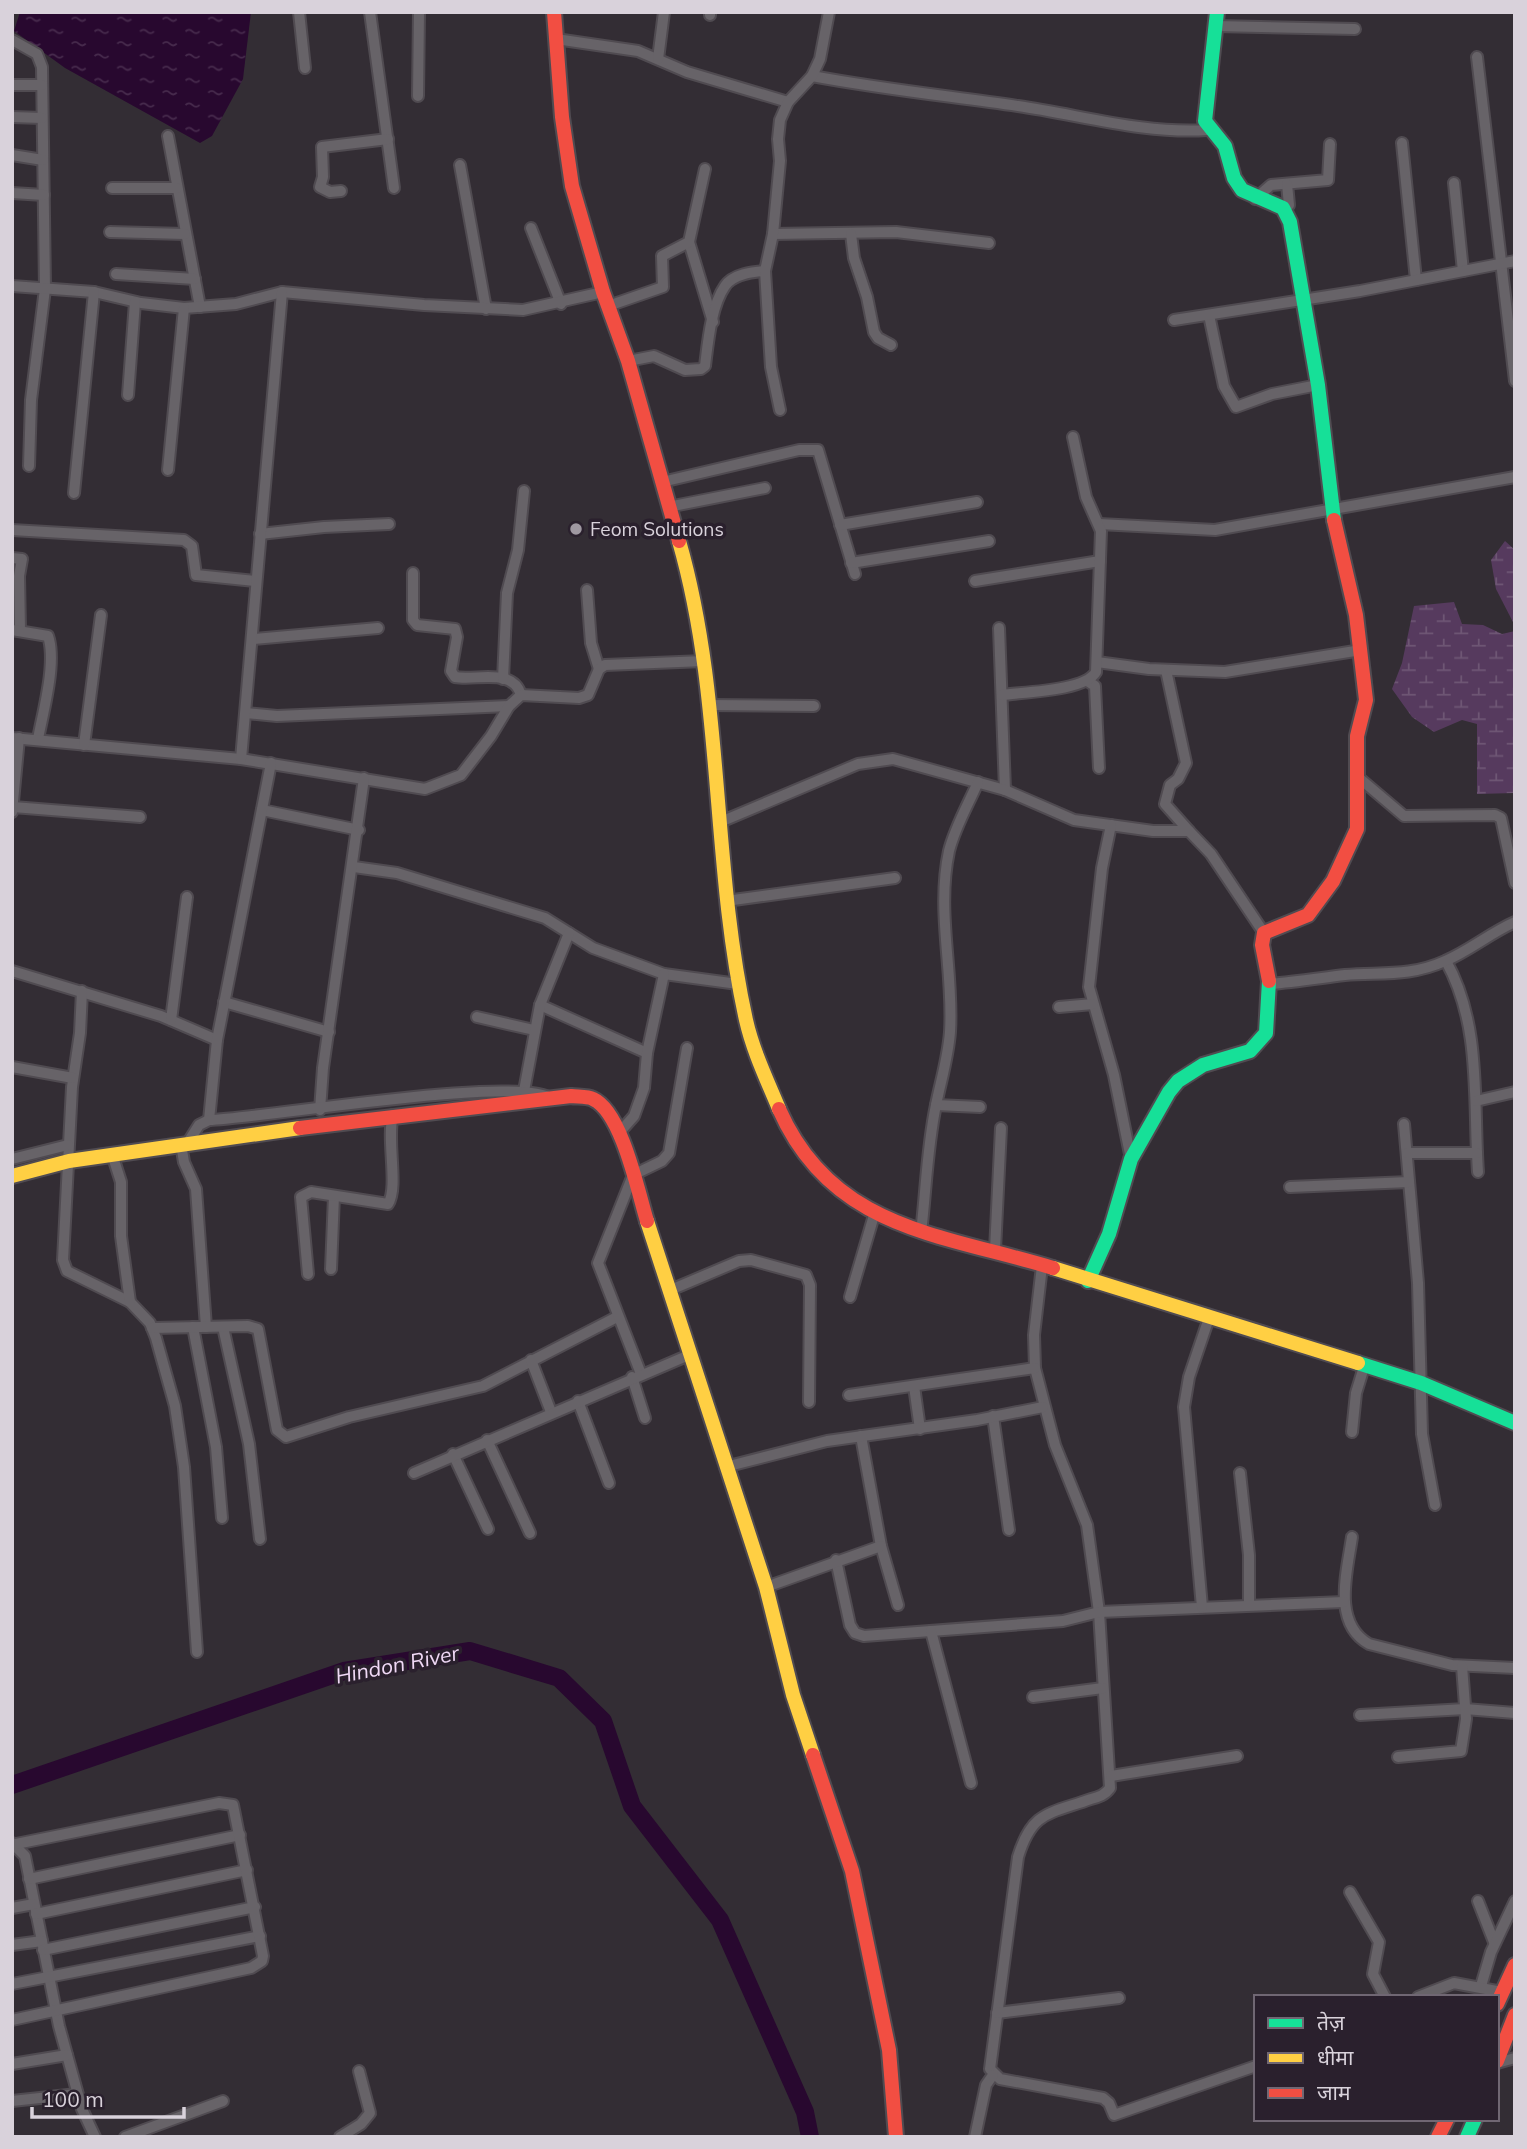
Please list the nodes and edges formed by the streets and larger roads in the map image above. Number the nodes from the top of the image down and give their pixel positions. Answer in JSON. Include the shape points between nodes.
{"nodes":[{"id":1,"x":299,"y":12,"type":"edge"},
{"id":2,"x":370,"y":12,"type":"edge"},
{"id":3,"x":419,"y":12,"type":"edge"},
{"id":4,"x":554,"y":12,"type":"edge"},
{"id":5,"x":664,"y":12,"type":"edge"},
{"id":6,"x":829,"y":12,"type":"edge"},
{"id":7,"x":1216,"y":19,"type":"edge"},
{"id":8,"x":1354,"y":29,"type":"dead end"},
{"id":9,"x":556,"y":39,"type":"junction"},
{"id":10,"x":12,"y":40,"type":"edge"},
{"id":11,"x":1477,"y":57,"type":"dead end"},
{"id":12,"x":658,"y":59,"type":"junction"},
{"id":13,"x":305,"y":68,"type":"dead end"},
{"id":14,"x":813,"y":76,"type":"junction"},
{"id":15,"x":12,"y":85,"type":"edge"},
{"id":16,"x":42,"y":85,"type":"junction"},
{"id":17,"x":418,"y":96,"type":"dead end"},
{"id":18,"x":788,"y":102,"type":"junction"},
{"id":19,"x":12,"y":117,"type":"edge"},
{"id":20,"x":42,"y":118,"type":"junction"},
{"id":21,"x":1207,"y":130,"type":"junction"},
{"id":22,"x":167,"y":136,"type":"dead end"},
{"id":23,"x":388,"y":138,"type":"junction"},
{"id":24,"x":1402,"y":143,"type":"dead end"},
{"id":25,"x":1330,"y":144,"type":"dead end"},
{"id":26,"x":12,"y":155,"type":"edge"},
{"id":27,"x":43,"y":160,"type":"junction"},
{"id":28,"x":460,"y":165,"type":"dead end"},
{"id":29,"x":705,"y":169,"type":"dead end"},
{"id":30,"x":1454,"y":183,"type":"dead end"},
{"id":31,"x":1287,"y":184,"type":"junction"},
{"id":32,"x":112,"y":188,"type":"dead end"},
{"id":33,"x":177,"y":188,"type":"junction"},
{"id":34,"x":394,"y":188,"type":"dead end"},
{"id":35,"x":341,"y":191,"type":"dead end"},
{"id":36,"x":12,"y":193,"type":"edge"},
{"id":37,"x":44,"y":195,"type":"junction"},
{"id":38,"x":1255,"y":199,"type":"junction"},
{"id":39,"x":1283,"y":208,"type":"junction"},
{"id":40,"x":531,"y":228,"type":"dead end"},
{"id":41,"x":110,"y":232,"type":"dead end"},
{"id":42,"x":185,"y":234,"type":"junction"},
{"id":43,"x":773,"y":234,"type":"junction"},
{"id":44,"x":851,"y":234,"type":"junction"},
{"id":45,"x":689,"y":242,"type":"junction"},
{"id":46,"x":989,"y":243,"type":"dead end"},
{"id":47,"x":1515,"y":261,"type":"edge"},
{"id":48,"x":1500,"y":263,"type":"junction"},
{"id":49,"x":765,"y":271,"type":"junction"},
{"id":50,"x":1463,"y":271,"type":"junction"},
{"id":51,"x":116,"y":274,"type":"dead end"},
{"id":52,"x":195,"y":279,"type":"junction"},
{"id":53,"x":1416,"y":280,"type":"junction"},
{"id":54,"x":12,"y":286,"type":"edge"},
{"id":55,"x":45,"y":289,"type":"junction"},
{"id":56,"x":94,"y":292,"type":"junction"},
{"id":57,"x":282,"y":292,"type":"junction"},
{"id":58,"x":606,"y":299,"type":"junction"},
{"id":59,"x":1301,"y":299,"type":"junction"},
{"id":60,"x":135,"y":302,"type":"junction"},
{"id":61,"x":561,"y":304,"type":"junction"},
{"id":62,"x":200,"y":307,"type":"junction"},
{"id":63,"x":184,"y":308,"type":"junction"},
{"id":64,"x":486,"y":309,"type":"junction"},
{"id":65,"x":1209,"y":315,"type":"junction"},
{"id":66,"x":1174,"y":320,"type":"dead end"},
{"id":67,"x":713,"y":322,"type":"junction"},
{"id":68,"x":891,"y":345,"type":"dead end"},
{"id":69,"x":628,"y":361,"type":"junction"},
{"id":70,"x":1515,"y":381,"type":"edge"},
{"id":71,"x":1318,"y":385,"type":"junction"},
{"id":72,"x":128,"y":395,"type":"dead end"},
{"id":73,"x":780,"y":410,"type":"dead end"},
{"id":74,"x":1073,"y":437,"type":"dead end"},
{"id":75,"x":29,"y":467,"type":"dead end"},
{"id":76,"x":168,"y":470,"type":"dead end"},
{"id":77,"x":1515,"y":477,"type":"edge"},
{"id":78,"x":662,"y":482,"type":"junction"},
{"id":79,"x":765,"y":488,"type":"dead end"},
{"id":80,"x":524,"y":491,"type":"dead end"},
{"id":81,"x":74,"y":493,"type":"dead end"},
{"id":82,"x":977,"y":502,"type":"dead end"},
{"id":83,"x":668,"y":507,"type":"junction"},
{"id":84,"x":1332,"y":510,"type":"junction"},
{"id":85,"x":389,"y":524,"type":"dead end"},
{"id":86,"x":1100,"y":524,"type":"junction"},
{"id":87,"x":839,"y":525,"type":"junction"},
{"id":88,"x":12,"y":530,"type":"edge"},
{"id":89,"x":260,"y":534,"type":"junction"},
{"id":90,"x":989,"y":541,"type":"dead end"},
{"id":91,"x":12,"y":558,"type":"edge"},
{"id":92,"x":1100,"y":561,"type":"junction"},
{"id":93,"x":413,"y":573,"type":"dead end"},
{"id":94,"x":255,"y":581,"type":"junction"},
{"id":95,"x":975,"y":581,"type":"dead end"},
{"id":96,"x":587,"y":590,"type":"dead end"},
{"id":97,"x":101,"y":615,"type":"dead end"},
{"id":98,"x":377,"y":628,"type":"dead end"},
{"id":99,"x":999,"y":628,"type":"dead end"},
{"id":100,"x":16,"y":630,"type":"edge"},
{"id":101,"x":253,"y":639,"type":"junction"},
{"id":102,"x":1361,"y":650,"type":"junction"},
{"id":103,"x":704,"y":661,"type":"junction"},
{"id":104,"x":1097,"y":662,"type":"junction"},
{"id":105,"x":599,"y":670,"type":"junction"},
{"id":106,"x":1166,"y":670,"type":"junction"},
{"id":107,"x":503,"y":679,"type":"junction"},
{"id":108,"x":1089,"y":681,"type":"junction"},
{"id":109,"x":521,"y":695,"type":"junction"},
{"id":110,"x":1002,"y":695,"type":"junction"},
{"id":111,"x":708,"y":705,"type":"junction"},
{"id":112,"x":509,"y":706,"type":"junction"},
{"id":113,"x":814,"y":706,"type":"dead end"},
{"id":114,"x":246,"y":713,"type":"junction"},
{"id":115,"x":16,"y":738,"type":"edge"},
{"id":116,"x":38,"y":739,"type":"junction"},
{"id":117,"x":84,"y":745,"type":"junction"},
{"id":118,"x":241,"y":759,"type":"junction"},
{"id":119,"x":271,"y":763,"type":"junction"},
{"id":120,"x":1099,"y":768,"type":"dead end"},
{"id":121,"x":1358,"y":777,"type":"junction"},
{"id":122,"x":364,"y":778,"type":"junction"},
{"id":123,"x":978,"y":782,"type":"junction"},
{"id":124,"x":1005,"y":790,"type":"junction"},
{"id":125,"x":13,"y":807,"type":"edge"},
{"id":126,"x":262,"y":810,"type":"junction"},
{"id":127,"x":12,"y":812,"type":"edge"},
{"id":128,"x":140,"y":817,"type":"dead end"},
{"id":129,"x":718,"y":823,"type":"junction"},
{"id":130,"x":1111,"y":825,"type":"junction"},
{"id":131,"x":359,"y":830,"type":"junction"},
{"id":132,"x":1188,"y":831,"type":"junction"},
{"id":133,"x":354,"y":867,"type":"junction"},
{"id":134,"x":895,"y":878,"type":"dead end"},
{"id":135,"x":1515,"y":883,"type":"edge"},
{"id":136,"x":187,"y":897,"type":"dead end"},
{"id":137,"x":726,"y":901,"type":"junction"},
{"id":138,"x":1515,"y":922,"type":"edge"},
{"id":139,"x":569,"y":933,"type":"junction"},
{"id":140,"x":1264,"y":933,"type":"junction"},
{"id":141,"x":1446,"y":961,"type":"junction"},
{"id":142,"x":12,"y":971,"type":"edge"},
{"id":143,"x":664,"y":974,"type":"junction"},
{"id":144,"x":738,"y":984,"type":"junction"},
{"id":145,"x":1270,"y":984,"type":"junction"},
{"id":146,"x":82,"y":991,"type":"junction"},
{"id":147,"x":224,"y":1002,"type":"junction"},
{"id":148,"x":1093,"y":1004,"type":"junction"},
{"id":149,"x":540,"y":1005,"type":"junction"},
{"id":150,"x":1059,"y":1007,"type":"dead end"},
{"id":151,"x":477,"y":1017,"type":"dead end"},
{"id":152,"x":171,"y":1020,"type":"junction"},
{"id":153,"x":534,"y":1030,"type":"junction"},
{"id":154,"x":329,"y":1032,"type":"junction"},
{"id":155,"x":217,"y":1040,"type":"junction"},
{"id":156,"x":687,"y":1048,"type":"dead end"},
{"id":157,"x":647,"y":1053,"type":"junction"},
{"id":158,"x":12,"y":1067,"type":"edge"},
{"id":159,"x":73,"y":1078,"type":"junction"},
{"id":160,"x":524,"y":1091,"type":"junction"},
{"id":161,"x":1515,"y":1092,"type":"edge"},
{"id":162,"x":552,"y":1099,"type":"junction"},
{"id":163,"x":1476,"y":1101,"type":"junction"},
{"id":164,"x":936,"y":1105,"type":"junction"},
{"id":165,"x":980,"y":1107,"type":"dead end"},
{"id":166,"x":320,"y":1110,"type":"junction"},
{"id":167,"x":393,"y":1115,"type":"junction"},
{"id":168,"x":209,"y":1121,"type":"junction"},
{"id":169,"x":1404,"y":1124,"type":"dead end"},
{"id":170,"x":1001,"y":1128,"type":"dead end"},
{"id":171,"x":619,"y":1133,"type":"junction"},
{"id":172,"x":184,"y":1144,"type":"junction"},
{"id":173,"x":68,"y":1145,"type":"junction"},
{"id":174,"x":1407,"y":1153,"type":"junction"},
{"id":175,"x":1477,"y":1153,"type":"junction"},
{"id":176,"x":112,"y":1154,"type":"junction"},
{"id":177,"x":12,"y":1159,"type":"edge"},
{"id":178,"x":1131,"y":1159,"type":"junction"},
{"id":179,"x":69,"y":1161,"type":"junction"},
{"id":180,"x":1478,"y":1172,"type":"dead end"},
{"id":181,"x":633,"y":1175,"type":"junction"},
{"id":182,"x":12,"y":1176,"type":"edge"},
{"id":183,"x":1409,"y":1182,"type":"junction"},
{"id":184,"x":1290,"y":1187,"type":"dead end"},
{"id":185,"x":334,"y":1196,"type":"junction"},
{"id":186,"x":875,"y":1212,"type":"junction"},
{"id":187,"x":920,"y":1233,"type":"junction"},
{"id":188,"x":995,"y":1250,"type":"junction"},
{"id":189,"x":1042,"y":1266,"type":"junction"},
{"id":190,"x":331,"y":1269,"type":"dead end"},
{"id":191,"x":308,"y":1274,"type":"dead end"},
{"id":192,"x":1088,"y":1281,"type":"junction"},
{"id":193,"x":668,"y":1292,"type":"junction"},
{"id":194,"x":850,"y":1297,"type":"dead end"},
{"id":195,"x":130,"y":1302,"type":"junction"},
{"id":196,"x":617,"y":1317,"type":"junction"},
{"id":197,"x":1209,"y":1318,"type":"junction"},
{"id":198,"x":223,"y":1326,"type":"junction"},
{"id":199,"x":194,"y":1327,"type":"junction"},
{"id":200,"x":206,"y":1327,"type":"junction"},
{"id":201,"x":152,"y":1328,"type":"junction"},
{"id":202,"x":689,"y":1355,"type":"junction"},
{"id":203,"x":531,"y":1360,"type":"junction"},
{"id":204,"x":1364,"y":1367,"type":"junction"},
{"id":205,"x":1035,"y":1368,"type":"junction"},
{"id":206,"x":636,"y":1376,"type":"junction"},
{"id":207,"x":1421,"y":1383,"type":"junction"},
{"id":208,"x":914,"y":1386,"type":"junction"},
{"id":209,"x":849,"y":1395,"type":"dead end"},
{"id":210,"x":578,"y":1401,"type":"junction"},
{"id":211,"x":809,"y":1402,"type":"dead end"},
{"id":212,"x":1043,"y":1407,"type":"junction"},
{"id":213,"x":551,"y":1412,"type":"junction"},
{"id":214,"x":993,"y":1416,"type":"junction"},
{"id":215,"x":645,"y":1418,"type":"dead end"},
{"id":216,"x":1515,"y":1423,"type":"edge"},
{"id":217,"x":920,"y":1429,"type":"junction"},
{"id":218,"x":1352,"y":1432,"type":"dead end"},
{"id":219,"x":860,"y":1436,"type":"junction"},
{"id":220,"x":487,"y":1440,"type":"junction"},
{"id":221,"x":453,"y":1454,"type":"junction"},
{"id":222,"x":725,"y":1467,"type":"junction"},
{"id":223,"x":414,"y":1473,"type":"dead end"},
{"id":224,"x":1240,"y":1473,"type":"dead end"},
{"id":225,"x":609,"y":1483,"type":"dead end"},
{"id":226,"x":1435,"y":1505,"type":"dead end"},
{"id":227,"x":222,"y":1518,"type":"dead end"},
{"id":228,"x":488,"y":1529,"type":"dead end"},
{"id":229,"x":1009,"y":1530,"type":"dead end"},
{"id":230,"x":530,"y":1533,"type":"dead end"},
{"id":231,"x":1352,"y":1537,"type":"dead end"},
{"id":232,"x":260,"y":1539,"type":"dead end"},
{"id":233,"x":881,"y":1546,"type":"junction"},
{"id":234,"x":836,"y":1560,"type":"junction"},
{"id":235,"x":766,"y":1587,"type":"junction"},
{"id":236,"x":1344,"y":1602,"type":"junction"},
{"id":237,"x":898,"y":1605,"type":"dead end"},
{"id":238,"x":1249,"y":1605,"type":"junction"},
{"id":239,"x":1202,"y":1607,"type":"junction"},
{"id":240,"x":1099,"y":1612,"type":"junction"},
{"id":241,"x":931,"y":1631,"type":"junction"},
{"id":242,"x":197,"y":1652,"type":"dead end"},
{"id":243,"x":1462,"y":1666,"type":"junction"},
{"id":244,"x":1515,"y":1668,"type":"edge"},
{"id":245,"x":1103,"y":1688,"type":"junction"},
{"id":246,"x":1033,"y":1697,"type":"dead end"},
{"id":247,"x":1465,"y":1709,"type":"junction"},
{"id":248,"x":1515,"y":1713,"type":"edge"},
{"id":249,"x":1360,"y":1715,"type":"dead end"},
{"id":250,"x":1237,"y":1756,"type":"dead end"},
{"id":251,"x":1398,"y":1757,"type":"dead end"},
{"id":252,"x":1111,"y":1776,"type":"junction"},
{"id":253,"x":971,"y":1783,"type":"dead end"},
{"id":254,"x":240,"y":1835,"type":"junction"},
{"id":255,"x":14,"y":1843,"type":"edge"},
{"id":256,"x":247,"y":1870,"type":"junction"},
{"id":257,"x":29,"y":1879,"type":"junction"},
{"id":258,"x":1350,"y":1892,"type":"dead end"},
{"id":259,"x":1478,"y":1901,"type":"dead end"},
{"id":260,"x":1515,"y":1901,"type":"edge"},
{"id":261,"x":255,"y":1907,"type":"junction"},
{"id":262,"x":12,"y":1908,"type":"edge"},
{"id":263,"x":35,"y":1909,"type":"junction"},
{"id":264,"x":260,"y":1936,"type":"junction"},
{"id":265,"x":1494,"y":1942,"type":"junction"},
{"id":266,"x":12,"y":1945,"type":"edge"},
{"id":267,"x":43,"y":1945,"type":"junction"},
{"id":268,"x":1515,"y":1965,"type":"edge"},
{"id":269,"x":49,"y":1979,"type":"junction"},
{"id":270,"x":12,"y":1984,"type":"edge"},
{"id":271,"x":1481,"y":1986,"type":"junction"},
{"id":272,"x":1384,"y":1995,"type":"edge"},
{"id":273,"x":1422,"y":1995,"type":"edge"},
{"id":274,"x":1495,"y":1995,"type":"edge"},
{"id":275,"x":1119,"y":1998,"type":"dead end"},
{"id":276,"x":1500,"y":1998,"type":"edge"},
{"id":277,"x":56,"y":2012,"type":"junction"},
{"id":278,"x":997,"y":2012,"type":"junction"},
{"id":279,"x":1515,"y":2015,"type":"edge"},
{"id":280,"x":12,"y":2020,"type":"edge"},
{"id":281,"x":67,"y":2055,"type":"junction"},
{"id":282,"x":1499,"y":2057,"type":"edge"},
{"id":283,"x":12,"y":2064,"type":"edge"},
{"id":284,"x":1254,"y":2067,"type":"edge"},
{"id":285,"x":359,"y":2071,"type":"dead end"},
{"id":286,"x":993,"y":2075,"type":"junction"},
{"id":287,"x":77,"y":2094,"type":"junction"},
{"id":288,"x":12,"y":2101,"type":"edge"},
{"id":289,"x":223,"y":2101,"type":"dead end"},
{"id":290,"x":1446,"y":2121,"type":"edge"},
{"id":291,"x":1474,"y":2121,"type":"edge"},
{"id":292,"x":95,"y":2137,"type":"edge"},
{"id":293,"x":125,"y":2137,"type":"edge"},
{"id":294,"x":341,"y":2137,"type":"edge"},
{"id":295,"x":896,"y":2137,"type":"edge"},
{"id":296,"x":975,"y":2137,"type":"edge"},
{"id":297,"x":1438,"y":2137,"type":"edge"},
{"id":298,"x":1467,"y":2137,"type":"edge"}],
"edges":[{"from":1,"to":13,"type":"street"},
{"from":2,"to":23,"type":"street"},
{"from":3,"to":17,"type":"street"},
{"from":4,"to":9,"type":"street"},
{"from":5,"to":12,"type":"street"},
{"from":6,"to":14,"type":"street"},
{"from":7,"to":8,"type":"street"},
{"from":7,"to":21,"type":"street"},
{"from":9,"to":12,"type":"street","via":[[596,42]]},
{"from":9,"to":58,"type":"street","via":[[572,186]]},
{"from":10,"to":16,"type":"street","via":[[37,54]]},
{"from":11,"to":48,"type":"street"},
{"from":12,"to":18,"type":"street"},
{"from":14,"to":18,"type":"street"},
{"from":14,"to":21,"type":"street","via":[[1168,131]]},
{"from":15,"to":16,"type":"street"},
{"from":16,"to":20,"type":"street"},
{"from":18,"to":43,"type":"street","via":[[780,120]]},
{"from":19,"to":20,"type":"street"},
{"from":20,"to":27,"type":"street"},
{"from":21,"to":38,"type":"street","via":[[1224,144],[1234,180]]},
{"from":22,"to":33,"type":"street"},
{"from":23,"to":34,"type":"street"},
{"from":23,"to":35,"type":"street","via":[[322,148],[320,187]]},
{"from":24,"to":53,"type":"street"},
{"from":25,"to":31,"type":"street","via":[[1328,180]]},
{"from":26,"to":27,"type":"street"},
{"from":27,"to":37,"type":"street"},
{"from":28,"to":64,"type":"street"},
{"from":29,"to":45,"type":"street"},
{"from":30,"to":50,"type":"street"},
{"from":31,"to":38,"type":"street","via":[[1267,187]]},
{"from":31,"to":39,"type":"street","via":[[1289,205]]},
{"from":32,"to":33,"type":"street"},
{"from":33,"to":42,"type":"street"},
{"from":36,"to":37,"type":"street"},
{"from":37,"to":55,"type":"street"},
{"from":38,"to":39,"type":"street"},
{"from":39,"to":59,"type":"street","via":[[1290,222]]},
{"from":40,"to":61,"type":"street"},
{"from":41,"to":42,"type":"street"},
{"from":42,"to":52,"type":"street"},
{"from":43,"to":44,"type":"street"},
{"from":43,"to":49,"type":"street"},
{"from":44,"to":46,"type":"street","via":[[896,232]]},
{"from":44,"to":68,"type":"street","via":[[872,324],[878,338]]},
{"from":45,"to":58,"type":"street","via":[[662,256],[663,287],[659,290]]},
{"from":45,"to":67,"type":"street"},
{"from":47,"to":48,"type":"street"},
{"from":48,"to":50,"type":"street"},
{"from":48,"to":70,"type":"street"},
{"from":49,"to":67,"type":"street","via":[[731,280]]},
{"from":49,"to":73,"type":"street","via":[[771,367]]},
{"from":50,"to":53,"type":"street"},
{"from":51,"to":52,"type":"street"},
{"from":52,"to":62,"type":"street"},
{"from":53,"to":59,"type":"street"},
{"from":54,"to":55,"type":"street"},
{"from":55,"to":56,"type":"street"},
{"from":55,"to":75,"type":"street","via":[[31,400]]},
{"from":56,"to":60,"type":"street"},
{"from":56,"to":81,"type":"street"},
{"from":57,"to":62,"type":"street","via":[[236,304]]},
{"from":57,"to":64,"type":"street"},
{"from":57,"to":89,"type":"street"},
{"from":58,"to":61,"type":"street"},
{"from":58,"to":69,"type":"street"},
{"from":59,"to":65,"type":"street"},
{"from":59,"to":71,"type":"street"},
{"from":60,"to":63,"type":"street"},
{"from":60,"to":72,"type":"street"},
{"from":61,"to":64,"type":"street"},
{"from":62,"to":63,"type":"street"},
{"from":63,"to":76,"type":"street"},
{"from":65,"to":66,"type":"street"},
{"from":65,"to":71,"type":"street","via":[[1224,386],[1236,407]]},
{"from":67,"to":69,"type":"street","via":[[701,369],[685,370],[654,356]]},
{"from":69,"to":78,"type":"street"},
{"from":71,"to":84,"type":"street"},
{"from":74,"to":86,"type":"street","via":[[1086,497]]},
{"from":77,"to":84,"type":"street"},
{"from":78,"to":83,"type":"street"},
{"from":78,"to":87,"type":"street","via":[[813,447],[821,456]]},
{"from":79,"to":83,"type":"street"},
{"from":80,"to":107,"type":"street","via":[[518,550],[507,593]]},
{"from":82,"to":87,"type":"street"},
{"from":83,"to":103,"type":"street","via":[[690,579]]},
{"from":84,"to":86,"type":"street","via":[[1215,530]]},
{"from":84,"to":102,"type":"street"},
{"from":85,"to":89,"type":"street"},
{"from":86,"to":92,"type":"street"},
{"from":87,"to":90,"type":"street","via":[[853,569]]},
{"from":88,"to":94,"type":"street","via":[[184,540],[192,546],[195,575]]},
{"from":89,"to":94,"type":"street"},
{"from":91,"to":100,"type":"street","via":[[22,559]]},
{"from":92,"to":95,"type":"street"},
{"from":92,"to":104,"type":"street"},
{"from":93,"to":107,"type":"street","via":[[413,620],[424,626],[455,629],[453,674]]},
{"from":94,"to":101,"type":"street"},
{"from":96,"to":105,"type":"street","via":[[591,643]]},
{"from":97,"to":117,"type":"street"},
{"from":98,"to":101,"type":"street"},
{"from":99,"to":110,"type":"street"},
{"from":100,"to":116,"type":"street","via":[[48,636],[50,643]]},
{"from":101,"to":114,"type":"street"},
{"from":102,"to":106,"type":"street","via":[[1224,672]]},
{"from":102,"to":121,"type":"street","via":[[1366,700],[1357,736]]},
{"from":103,"to":105,"type":"street","via":[[605,664]]},
{"from":103,"to":111,"type":"street"},
{"from":104,"to":106,"type":"street"},
{"from":104,"to":108,"type":"street"},
{"from":105,"to":109,"type":"street","via":[[591,691],[579,698]]},
{"from":106,"to":132,"type":"street","via":[[1186,763],[1170,785],[1165,804]]},
{"from":107,"to":109,"type":"street","via":[[518,687]]},
{"from":108,"to":110,"type":"street"},
{"from":108,"to":120,"type":"street","via":[[1095,686]]},
{"from":109,"to":112,"type":"street"},
{"from":110,"to":124,"type":"street"},
{"from":111,"to":113,"type":"street"},
{"from":111,"to":129,"type":"street"},
{"from":112,"to":114,"type":"street","via":[[277,716]]},
{"from":112,"to":122,"type":"street","via":[[471,765],[450,781],[413,789]]},
{"from":114,"to":118,"type":"street"},
{"from":115,"to":116,"type":"street"},
{"from":115,"to":125,"type":"street"},
{"from":116,"to":117,"type":"street"},
{"from":117,"to":118,"type":"street"},
{"from":118,"to":119,"type":"street"},
{"from":119,"to":122,"type":"street"},
{"from":119,"to":126,"type":"street"},
{"from":121,"to":135,"type":"street","via":[[1404,816],[1501,818]]},
{"from":121,"to":140,"type":"street","via":[[1357,829],[1333,881],[1308,915]]},
{"from":122,"to":131,"type":"street"},
{"from":123,"to":124,"type":"street"},
{"from":123,"to":129,"type":"street","via":[[910,762],[876,759]]},
{"from":123,"to":164,"type":"street","via":[[947,865],[944,935],[952,999],[946,1072]]},
{"from":124,"to":130,"type":"street","via":[[1074,820]]},
{"from":125,"to":127,"type":"street"},
{"from":125,"to":128,"type":"street"},
{"from":126,"to":131,"type":"street"},
{"from":126,"to":147,"type":"street"},
{"from":129,"to":137,"type":"street"},
{"from":130,"to":132,"type":"street"},
{"from":130,"to":148,"type":"street","via":[[1089,975]]},
{"from":131,"to":133,"type":"street"},
{"from":132,"to":140,"type":"street","via":[[1211,853]]},
{"from":133,"to":139,"type":"street","via":[[457,889],[518,913],[545,918]]},
{"from":133,"to":154,"type":"street"},
{"from":134,"to":137,"type":"street"},
{"from":136,"to":152,"type":"street"},
{"from":137,"to":144,"type":"street"},
{"from":138,"to":141,"type":"street"},
{"from":139,"to":143,"type":"street","via":[[593,948]]},
{"from":139,"to":149,"type":"street"},
{"from":140,"to":145,"type":"street"},
{"from":141,"to":145,"type":"street","via":[[1381,976]]},
{"from":141,"to":163,"type":"street","via":[[1468,1013]]},
{"from":142,"to":146,"type":"street"},
{"from":143,"to":144,"type":"street"},
{"from":143,"to":157,"type":"street"},
{"from":144,"to":186,"type":"street","via":[[759,1063],[790,1134],[821,1175]]},
{"from":145,"to":178,"type":"street","via":[[1266,1033],[1261,1042],[1250,1051],[1203,1065],[1178,1080]]},
{"from":146,"to":152,"type":"street"},
{"from":146,"to":159,"type":"street"},
{"from":147,"to":154,"type":"street"},
{"from":147,"to":155,"type":"street"},
{"from":148,"to":150,"type":"street"},
{"from":148,"to":178,"type":"street","via":[[1113,1067]]},
{"from":149,"to":153,"type":"street"},
{"from":149,"to":157,"type":"street"},
{"from":151,"to":153,"type":"street"},
{"from":152,"to":155,"type":"street"},
{"from":153,"to":160,"type":"street"},
{"from":154,"to":166,"type":"street"},
{"from":155,"to":168,"type":"street"},
{"from":156,"to":181,"type":"street","via":[[669,1153]]},
{"from":157,"to":171,"type":"street","via":[[644,1088],[635,1116]]},
{"from":158,"to":159,"type":"street"},
{"from":159,"to":173,"type":"street"},
{"from":160,"to":162,"type":"street"},
{"from":160,"to":166,"type":"street","via":[[440,1094]]},
{"from":161,"to":163,"type":"street"},
{"from":162,"to":167,"type":"street"},
{"from":162,"to":171,"type":"street","via":[[593,1099],[608,1112]]},
{"from":163,"to":175,"type":"street"},
{"from":164,"to":165,"type":"street"},
{"from":164,"to":187,"type":"street"},
{"from":166,"to":168,"type":"street"},
{"from":167,"to":172,"type":"street"},
{"from":167,"to":185,"type":"street","via":[[389,1130],[391,1200],[383,1204]]},
{"from":168,"to":172,"type":"street"},
{"from":169,"to":174,"type":"street"},
{"from":170,"to":188,"type":"street"},
{"from":171,"to":181,"type":"street"},
{"from":172,"to":176,"type":"street"},
{"from":172,"to":200,"type":"street","via":[[184,1162],[196,1189]]},
{"from":173,"to":177,"type":"street"},
{"from":173,"to":179,"type":"street"},
{"from":174,"to":175,"type":"street"},
{"from":174,"to":183,"type":"street"},
{"from":175,"to":180,"type":"street"},
{"from":176,"to":179,"type":"street"},
{"from":176,"to":195,"type":"street","via":[[121,1182],[121,1236]]},
{"from":178,"to":192,"type":"street","via":[[1109,1234]]},
{"from":179,"to":182,"type":"street"},
{"from":179,"to":195,"type":"street","via":[[63,1253],[67,1271]]},
{"from":181,"to":193,"type":"street"},
{"from":181,"to":196,"type":"street","via":[[598,1264]]},
{"from":183,"to":184,"type":"street"},
{"from":183,"to":207,"type":"street"},
{"from":185,"to":190,"type":"street"},
{"from":185,"to":191,"type":"street","via":[[311,1192],[301,1197]]},
{"from":186,"to":187,"type":"street"},
{"from":186,"to":194,"type":"street"},
{"from":187,"to":188,"type":"street"},
{"from":188,"to":189,"type":"street"},
{"from":189,"to":192,"type":"street"},
{"from":189,"to":205,"type":"street"},
{"from":192,"to":197,"type":"street"},
{"from":193,"to":202,"type":"street"},
{"from":193,"to":211,"type":"street","via":[[738,1261],[751,1260],[806,1275],[810,1285]]},
{"from":195,"to":201,"type":"street"},
{"from":196,"to":203,"type":"street"},
{"from":196,"to":206,"type":"street"},
{"from":197,"to":204,"type":"street"},
{"from":197,"to":239,"type":"street","via":[[1184,1407]]},
{"from":198,"to":200,"type":"street"},
{"from":198,"to":203,"type":"street","via":[[258,1329],[277,1430],[286,1437],[349,1417],[483,1386]]},
{"from":198,"to":232,"type":"street","via":[[249,1444]]},
{"from":199,"to":200,"type":"street"},
{"from":199,"to":201,"type":"street"},
{"from":199,"to":227,"type":"street","via":[[216,1447]]},
{"from":201,"to":242,"type":"street","via":[[175,1406],[184,1467]]},
{"from":202,"to":206,"type":"street"},
{"from":202,"to":222,"type":"street"},
{"from":203,"to":213,"type":"street"},
{"from":204,"to":207,"type":"street"},
{"from":204,"to":218,"type":"street"},
{"from":205,"to":208,"type":"street"},
{"from":205,"to":212,"type":"street"},
{"from":206,"to":210,"type":"street"},
{"from":206,"to":215,"type":"street"},
{"from":207,"to":216,"type":"street"},
{"from":207,"to":226,"type":"street","via":[[1422,1434]]},
{"from":208,"to":209,"type":"street"},
{"from":208,"to":217,"type":"street"},
{"from":210,"to":213,"type":"street"},
{"from":210,"to":225,"type":"street"},
{"from":212,"to":214,"type":"street"},
{"from":212,"to":240,"type":"street","via":[[1087,1525]]},
{"from":213,"to":220,"type":"street"},
{"from":214,"to":217,"type":"street"},
{"from":214,"to":229,"type":"street"},
{"from":217,"to":219,"type":"street"},
{"from":219,"to":222,"type":"street"},
{"from":219,"to":233,"type":"street"},
{"from":220,"to":221,"type":"street"},
{"from":220,"to":230,"type":"street"},
{"from":221,"to":223,"type":"street"},
{"from":221,"to":228,"type":"street"},
{"from":222,"to":235,"type":"street"},
{"from":224,"to":238,"type":"street"},
{"from":231,"to":236,"type":"street"},
{"from":233,"to":234,"type":"street"},
{"from":233,"to":237,"type":"street"},
{"from":234,"to":235,"type":"street"},
{"from":234,"to":241,"type":"street","via":[[855,1633]]},
{"from":235,"to":295,"type":"street","via":[[793,1695],[852,1871],[889,2050]]},
{"from":236,"to":238,"type":"street"},
{"from":236,"to":243,"type":"street","via":[[1353,1632],[1369,1644]]},
{"from":238,"to":239,"type":"street"},
{"from":239,"to":240,"type":"street"},
{"from":240,"to":241,"type":"street","via":[[1063,1621]]},
{"from":240,"to":245,"type":"street"},
{"from":241,"to":253,"type":"street"},
{"from":243,"to":244,"type":"street"},
{"from":243,"to":247,"type":"street"},
{"from":245,"to":246,"type":"street"},
{"from":245,"to":252,"type":"street"},
{"from":247,"to":248,"type":"street"},
{"from":247,"to":249,"type":"street"},
{"from":247,"to":251,"type":"street","via":[[1461,1751]]},
{"from":250,"to":252,"type":"street"},
{"from":252,"to":278,"type":"street","via":[[1107,1793],[1042,1817],[1025,1835]]},
{"from":254,"to":255,"type":"street","via":[[233,1805],[226,1803]]},
{"from":254,"to":256,"type":"street"},
{"from":254,"to":257,"type":"street"},
{"from":255,"to":257,"type":"street","via":[[25,1856]]},
{"from":256,"to":261,"type":"street"},
{"from":256,"to":263,"type":"street"},
{"from":257,"to":263,"type":"street"},
{"from":258,"to":272,"type":"street","via":[[1379,1942],[1373,1974]]},
{"from":259,"to":265,"type":"street"},
{"from":260,"to":265,"type":"street"},
{"from":261,"to":264,"type":"street"},
{"from":261,"to":267,"type":"street"},
{"from":262,"to":263,"type":"street"},
{"from":263,"to":267,"type":"street"},
{"from":264,"to":269,"type":"street"},
{"from":264,"to":277,"type":"street","via":[[262,1961],[251,1969]]},
{"from":265,"to":271,"type":"street"},
{"from":266,"to":267,"type":"street"},
{"from":267,"to":269,"type":"street"},
{"from":268,"to":276,"type":"street"},
{"from":269,"to":270,"type":"street"},
{"from":269,"to":277,"type":"street"},
{"from":271,"to":273,"type":"street","via":[[1446,1984]]},
{"from":271,"to":274,"type":"street"},
{"from":275,"to":278,"type":"street"},
{"from":277,"to":280,"type":"street"},
{"from":277,"to":281,"type":"street"},
{"from":278,"to":286,"type":"street","via":[[989,2061]]},
{"from":279,"to":282,"type":"street"},
{"from":281,"to":283,"type":"street"},
{"from":281,"to":287,"type":"street"},
{"from":284,"to":286,"type":"street","via":[[1114,2115],[1102,2098]]},
{"from":285,"to":294,"type":"street","via":[[369,2113]]},
{"from":286,"to":296,"type":"street","via":[[986,2085]]},
{"from":287,"to":288,"type":"street"},
{"from":287,"to":292,"type":"street"},
{"from":289,"to":293,"type":"street"},
{"from":290,"to":297,"type":"street"},
{"from":291,"to":298,"type":"street"}]}
